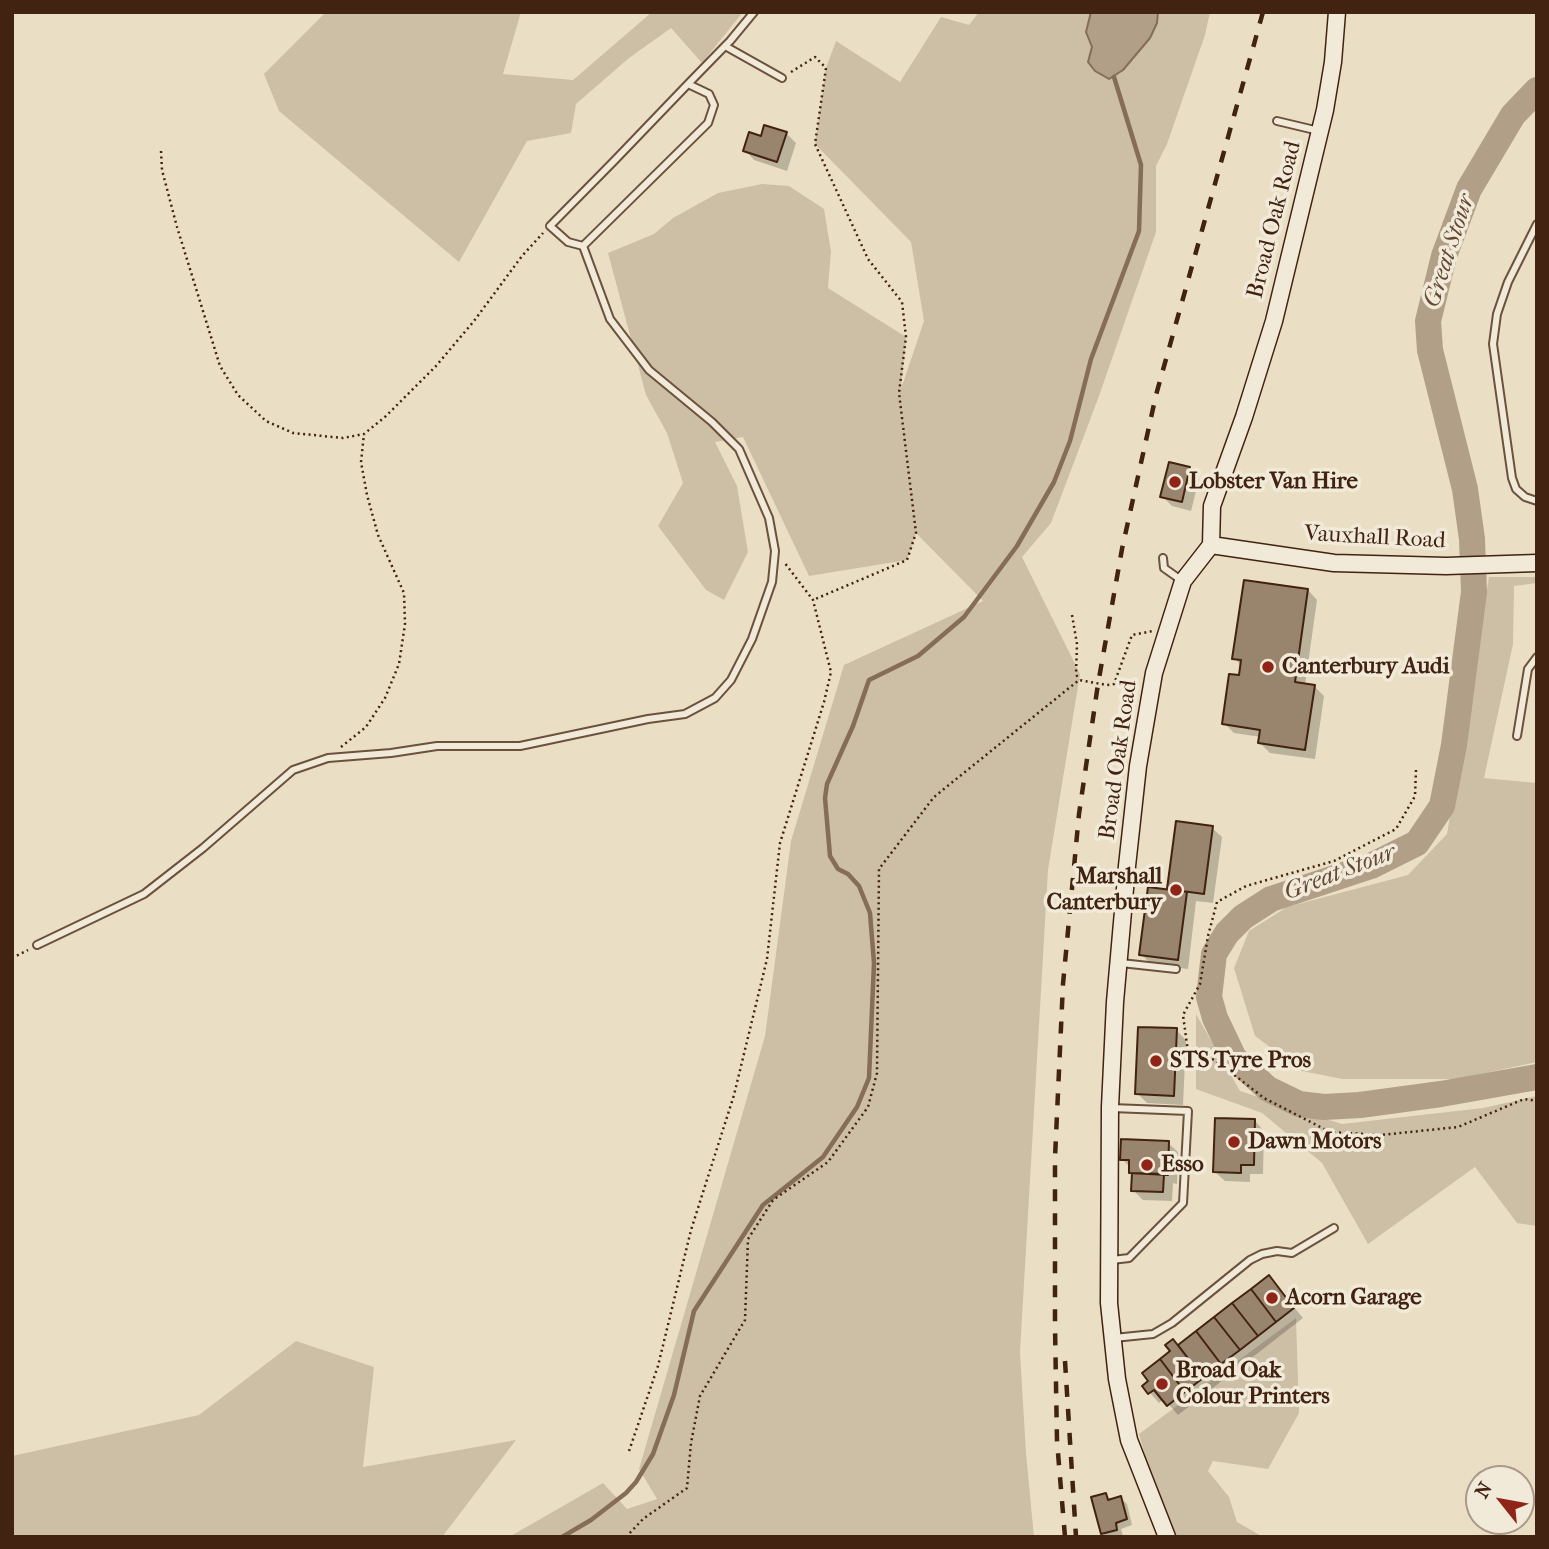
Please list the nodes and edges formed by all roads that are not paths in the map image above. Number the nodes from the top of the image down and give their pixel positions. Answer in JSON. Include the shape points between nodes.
{"nodes":[{"id":1,"x":754,"y":12,"type":"edge"},
{"id":2,"x":1337,"y":12,"type":"edge"},
{"id":3,"x":725,"y":46,"type":"junction"},
{"id":4,"x":782,"y":78,"type":"road end"},
{"id":5,"x":688,"y":84,"type":"junction"},
{"id":6,"x":1277,"y":121,"type":"dead end"},
{"id":7,"x":1320,"y":131,"type":"junction"},
{"id":8,"x":1537,"y":224,"type":"edge"},
{"id":9,"x":1534,"y":235,"type":"edge"},
{"id":10,"x":583,"y":246,"type":"junction"},
{"id":11,"x":1537,"y":501,"type":"edge"},
{"id":12,"x":1211,"y":545,"type":"junction"},
{"id":13,"x":1163,"y":558,"type":"dead end"},
{"id":14,"x":1537,"y":563,"type":"edge"},
{"id":15,"x":1183,"y":581,"type":"junction"},
{"id":16,"x":1537,"y":657,"type":"edge"},
{"id":17,"x":1517,"y":736,"type":"dead end"},
{"id":18,"x":37,"y":945,"type":"road end"},
{"id":19,"x":1119,"y":962,"type":"junction"},
{"id":20,"x":1176,"y":969,"type":"dead end"},
{"id":21,"x":1110,"y":1107,"type":"junction"},
{"id":22,"x":1334,"y":1228,"type":"dead end"},
{"id":23,"x":1110,"y":1260,"type":"junction"},
{"id":24,"x":1112,"y":1338,"type":"junction"},
{"id":25,"x":1167,"y":1537,"type":"edge"}],
"edges":[{"from":1,"to":3,"type":"lane"},
{"from":2,"to":7,"type":"street","name":"Broad Oak Road"},
{"from":3,"to":4,"type":"lane"},
{"from":3,"to":5,"type":"lane"},
{"from":5,"to":10,"type":"lane","via":[[709,94],[714,105],[708,123]]},
{"from":5,"to":10,"type":"lane","via":[[550,226],[568,242]]},
{"from":6,"to":7,"type":"lane"},
{"from":7,"to":12,"type":"street","name":"Broad Oak Road","via":[[1274,321],[1212,506]]},
{"from":8,"to":9,"type":"lane"},
{"from":9,"to":11,"type":"lane","via":[[1508,282],[1493,344],[1511,478],[1525,497]]},
{"from":10,"to":18,"type":"lane","via":[[610,319],[649,370],[739,449],[769,518],[775,551],[772,582],[731,680],[715,698],[685,714],[520,746],[438,746],[328,758],[293,770],[144,894]]},
{"from":12,"to":14,"type":"street","name":"Vauxhall Road","via":[[1334,563]]},
{"from":12,"to":15,"type":"street","name":"Broad Oak Road"},
{"from":13,"to":15,"type":"lane","via":[[1164,568]]},
{"from":15,"to":19,"type":"street","name":"Broad Oak Road","via":[[1154,673],[1138,766]]},
{"from":16,"to":17,"type":"lane","via":[[1528,669]]},
{"from":19,"to":20,"type":"lane"},
{"from":19,"to":21,"type":"street","name":"Broad Oak Road"},
{"from":21,"to":23,"type":"street","name":"Broad Oak Road"},
{"from":21,"to":23,"type":"lane","via":[[1188,1111],[1183,1203],[1129,1258]]},
{"from":22,"to":24,"type":"lane","via":[[1292,1253],[1277,1251],[1250,1260],[1153,1334]]},
{"from":23,"to":24,"type":"street","name":"Broad Oak Road"},
{"from":24,"to":25,"type":"street","name":"Broad Oak Road","via":[[1129,1440]]}]}
